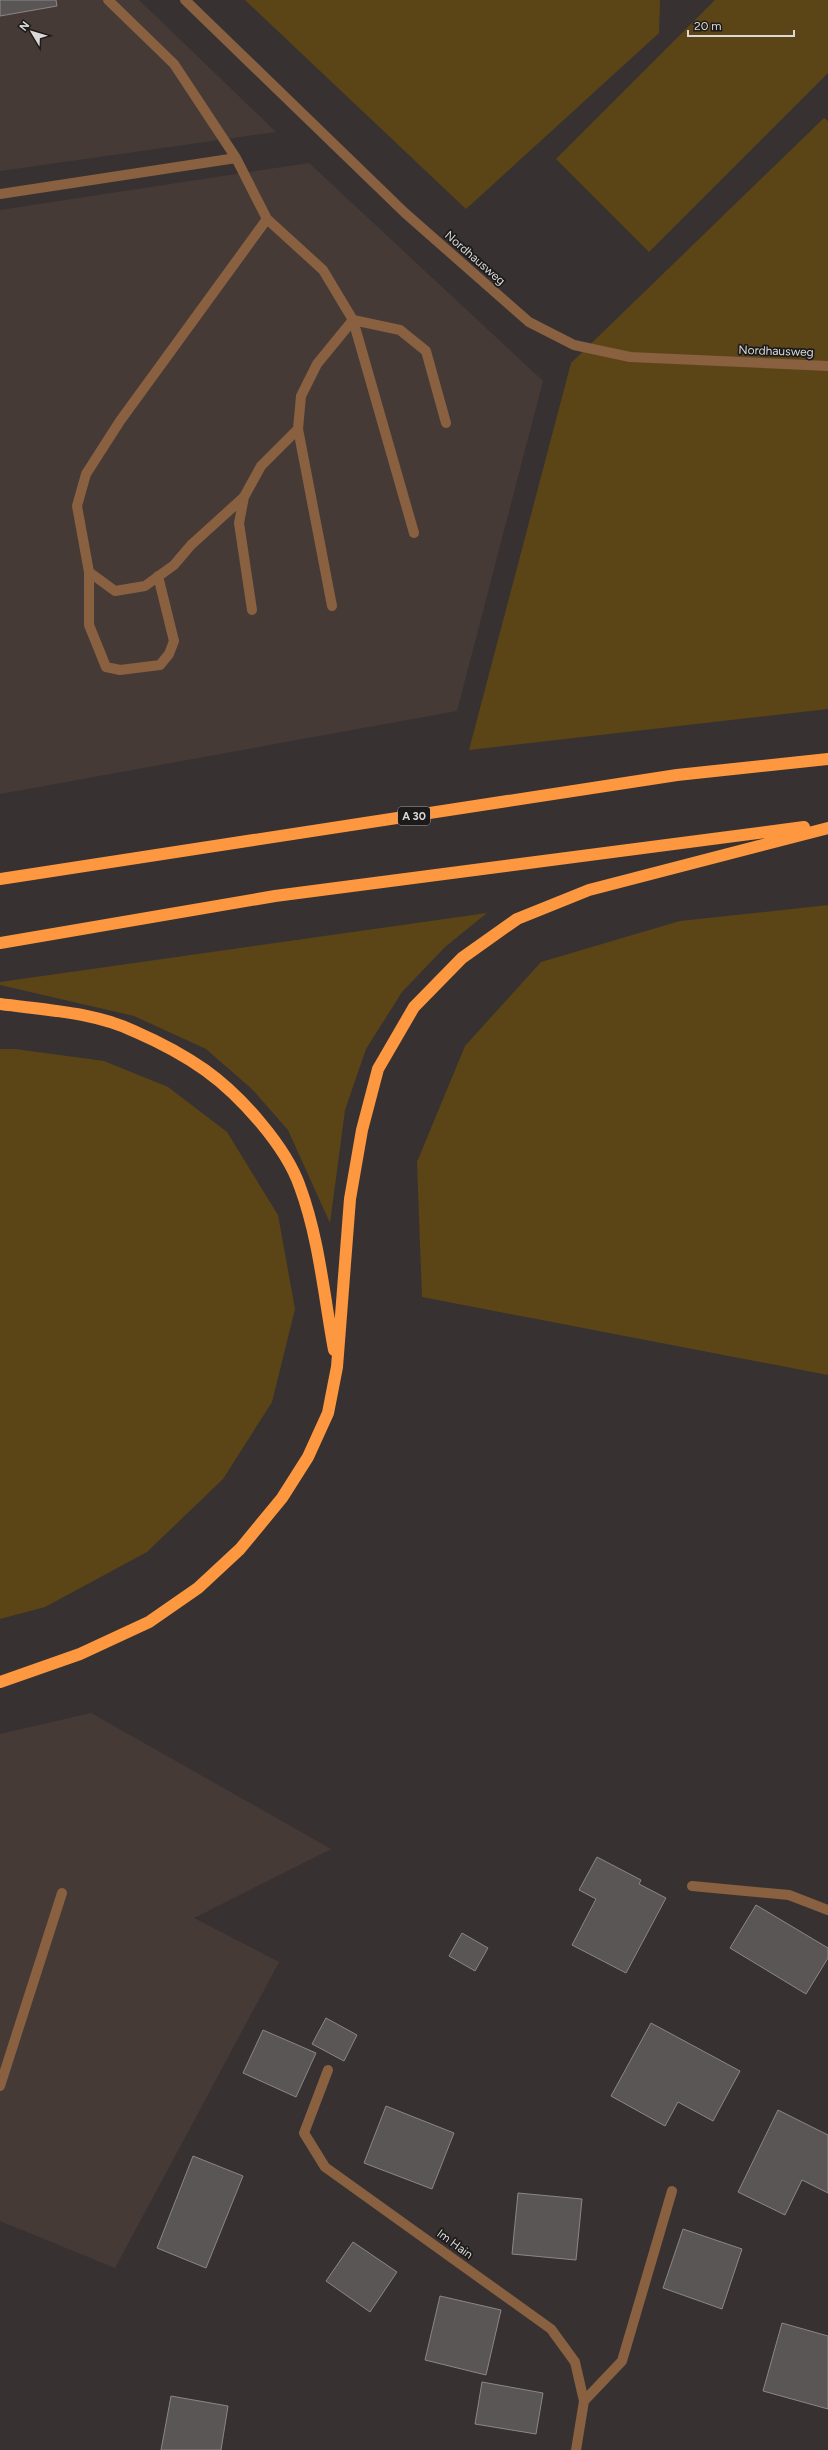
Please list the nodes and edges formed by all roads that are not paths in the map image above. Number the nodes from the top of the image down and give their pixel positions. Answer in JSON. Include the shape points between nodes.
{"nodes":[{"id":1,"x":108,"y":0,"type":"edge"},
{"id":2,"x":184,"y":0,"type":"edge"},
{"id":3,"x":236,"y":158,"type":"junction"},
{"id":4,"x":0,"y":194,"type":"edge"},
{"id":5,"x":267,"y":219,"type":"junction"},
{"id":6,"x":353,"y":320,"type":"junction"},
{"id":7,"x":828,"y":366,"type":"edge"},
{"id":8,"x":446,"y":423,"type":"dead end"},
{"id":9,"x":298,"y":429,"type":"junction"},
{"id":10,"x":244,"y":497,"type":"junction"},
{"id":11,"x":414,"y":533,"type":"dead end"},
{"id":12,"x":89,"y":572,"type":"junction"},
{"id":13,"x":158,"y":576,"type":"junction"},
{"id":14,"x":332,"y":606,"type":"dead end"},
{"id":15,"x":252,"y":610,"type":"dead end"},
{"id":16,"x":828,"y":759,"type":"edge"},
{"id":17,"x":828,"y":824,"type":"edge"},
{"id":18,"x":828,"y":828,"type":"edge"},
{"id":19,"x":0,"y":879,"type":"edge"},
{"id":20,"x":0,"y":942,"type":"edge"},
{"id":21,"x":0,"y":1004,"type":"edge"},
{"id":22,"x":337,"y":1366,"type":"junction"},
{"id":23,"x":0,"y":1682,"type":"edge"},
{"id":24,"x":692,"y":1886,"type":"dead end"},
{"id":25,"x":62,"y":1893,"type":"dead end"},
{"id":26,"x":828,"y":1910,"type":"edge"},
{"id":27,"x":328,"y":2070,"type":"dead end"},
{"id":28,"x":2,"y":2074,"type":"edge"},
{"id":29,"x":0,"y":2086,"type":"edge"},
{"id":30,"x":672,"y":2192,"type":"dead end"},
{"id":31,"x":584,"y":2401,"type":"junction"},
{"id":32,"x":576,"y":2450,"type":"edge"}],
"edges":[{"from":1,"to":3,"type":"street","via":[[174,64]]},
{"from":2,"to":7,"type":"street","name":"Nordhausweg","via":[[405,214],[529,322],[574,345],[630,357]]},
{"from":3,"to":4,"type":"street"},
{"from":3,"to":5,"type":"street"},
{"from":5,"to":6,"type":"street","via":[[323,270]]},
{"from":5,"to":12,"type":"street","via":[[120,421],[86,474],[77,506]]},
{"from":6,"to":8,"type":"street","via":[[400,330],[426,351]]},
{"from":6,"to":9,"type":"street","via":[[314,370],[301,396]]},
{"from":6,"to":11,"type":"street"},
{"from":9,"to":10,"type":"street","via":[[261,466]]},
{"from":9,"to":14,"type":"street"},
{"from":10,"to":13,"type":"street","via":[[191,545],[174,565]]},
{"from":10,"to":15,"type":"street","via":[[239,523]]},
{"from":12,"to":13,"type":"street","via":[[115,591],[145,586]]},
{"from":12,"to":13,"type":"street","via":[[89,625],[106,667],[120,670],[160,665],[169,654],[174,641]]},
{"from":16,"to":19,"type":"highway","number":"A 30","via":[[677,775]]},
{"from":17,"to":20,"type":"highway","via":[[274,896]]},
{"from":18,"to":22,"type":"highway","via":[[589,890],[518,919],[462,958],[414,1007],[378,1068],[362,1130],[350,1199]]},
{"from":21,"to":22,"type":"highway","via":[[86,1016],[136,1031],[205,1070],[234,1095],[285,1157],[300,1186],[311,1221]]},
{"from":22,"to":23,"type":"highway","via":[[328,1413],[308,1457],[282,1498],[240,1549],[198,1588],[149,1622],[80,1654]]},
{"from":24,"to":26,"type":"street","via":[[789,1895]]},
{"from":25,"to":28,"type":"street"},
{"from":27,"to":31,"type":"street","name":"Im Hain","via":[[304,2132],[325,2167],[551,2329],[575,2362]]},
{"from":28,"to":29,"type":"street"},
{"from":30,"to":31,"type":"street","via":[[622,2361]]},
{"from":31,"to":32,"type":"street","name":"Im Hain"}]}
